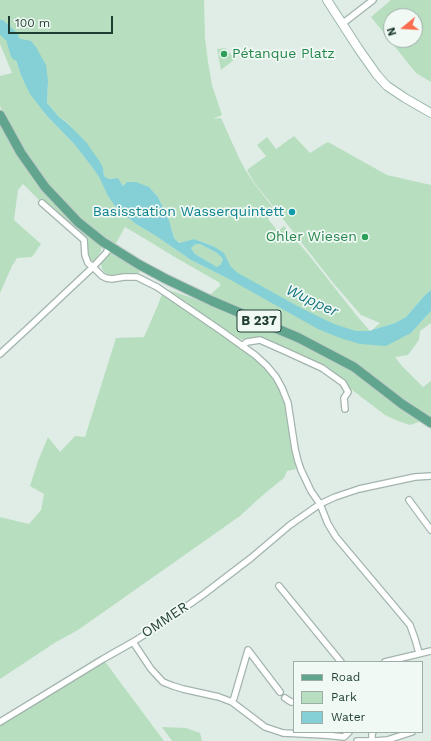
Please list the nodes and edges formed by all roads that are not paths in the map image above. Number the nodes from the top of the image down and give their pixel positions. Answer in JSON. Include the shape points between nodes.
{"nodes":[{"id":1,"x":327,"y":0,"type":"edge"},
{"id":2,"x":373,"y":0,"type":"edge"},
{"id":3,"x":342,"y":24,"type":"junction"},
{"id":4,"x":431,"y":113,"type":"edge"},
{"id":5,"x":0,"y":115,"type":"edge"},
{"id":6,"x":42,"y":203,"type":"dead end"},
{"id":7,"x":110,"y":246,"type":"junction"},
{"id":8,"x":93,"y":267,"type":"junction"},
{"id":9,"x":242,"y":346,"type":"junction"},
{"id":10,"x":0,"y":354,"type":"edge"},
{"id":11,"x":345,"y":409,"type":"dead end"},
{"id":12,"x":431,"y":423,"type":"edge"},
{"id":13,"x":431,"y":476,"type":"edge"},
{"id":14,"x":409,"y":500,"type":"dead end"},
{"id":15,"x":320,"y":504,"type":"junction"},
{"id":16,"x":431,"y":530,"type":"edge"},
{"id":17,"x":279,"y":586,"type":"dead end"},
{"id":18,"x":133,"y":642,"type":"junction"},
{"id":19,"x":431,"y":651,"type":"edge"},
{"id":20,"x":419,"y":653,"type":"junction"},
{"id":21,"x":340,"y":661,"type":"edge"},
{"id":22,"x":389,"y":661,"type":"edge"},
{"id":23,"x":280,"y":692,"type":"dead end"},
{"id":24,"x":285,"y":698,"type":"dead end"},
{"id":25,"x":232,"y":702,"type":"junction"},
{"id":26,"x":293,"y":702,"type":"edge"},
{"id":27,"x":0,"y":722,"type":"edge"},
{"id":28,"x":348,"y":733,"type":"edge"},
{"id":29,"x":409,"y":733,"type":"edge"},
{"id":30,"x":324,"y":736,"type":"edge"},
{"id":31,"x":344,"y":737,"type":"junction"},
{"id":32,"x":387,"y":740,"type":"edge"},
{"id":33,"x":356,"y":741,"type":"edge"},
{"id":34,"x":370,"y":741,"type":"edge"}],
"edges":[{"from":1,"to":3,"type":"main road"},
{"from":2,"to":3,"type":"street"},
{"from":3,"to":4,"type":"main road","via":[[373,71],[387,86]]},
{"from":5,"to":7,"type":"main road","number":"B 237","via":[[21,153],[45,187],[78,222]]},
{"from":6,"to":8,"type":"street","via":[[84,240],[85,255]]},
{"from":7,"to":8,"type":"street"},
{"from":7,"to":12,"type":"main road","number":"B 237","via":[[173,283],[299,338],[354,367]]},
{"from":8,"to":9,"type":"street","via":[[106,278],[134,276],[147,282]]},
{"from":8,"to":10,"type":"street"},
{"from":9,"to":11,"type":"street","via":[[247,342],[260,340],[322,368],[343,383],[348,392],[344,398]]},
{"from":9,"to":15,"type":"street","via":[[267,366],[282,388],[288,403],[298,461],[309,487]]},
{"from":13,"to":15,"type":"street","name":"OMMER","via":[[359,489]]},
{"from":14,"to":16,"type":"street"},
{"from":15,"to":18,"type":"street","name":"OMMER","via":[[204,594]]},
{"from":15,"to":20,"type":"street","via":[[336,537],[410,626]]},
{"from":17,"to":21,"type":"street"},
{"from":18,"to":25,"type":"street","via":[[163,682],[219,696]]},
{"from":18,"to":27,"type":"street","name":"OMMER"},
{"from":19,"to":20,"type":"street"},
{"from":20,"to":22,"type":"street"},
{"from":23,"to":25,"type":"street","via":[[248,650]]},
{"from":24,"to":26,"type":"street"},
{"from":25,"to":30,"type":"street","via":[[265,727],[283,733]]},
{"from":28,"to":31,"type":"street"},
{"from":29,"to":32,"type":"street"},
{"from":30,"to":31,"type":"street"},
{"from":31,"to":33,"type":"street"},
{"from":32,"to":34,"type":"street"},
{"from":33,"to":34,"type":"street"}]}
